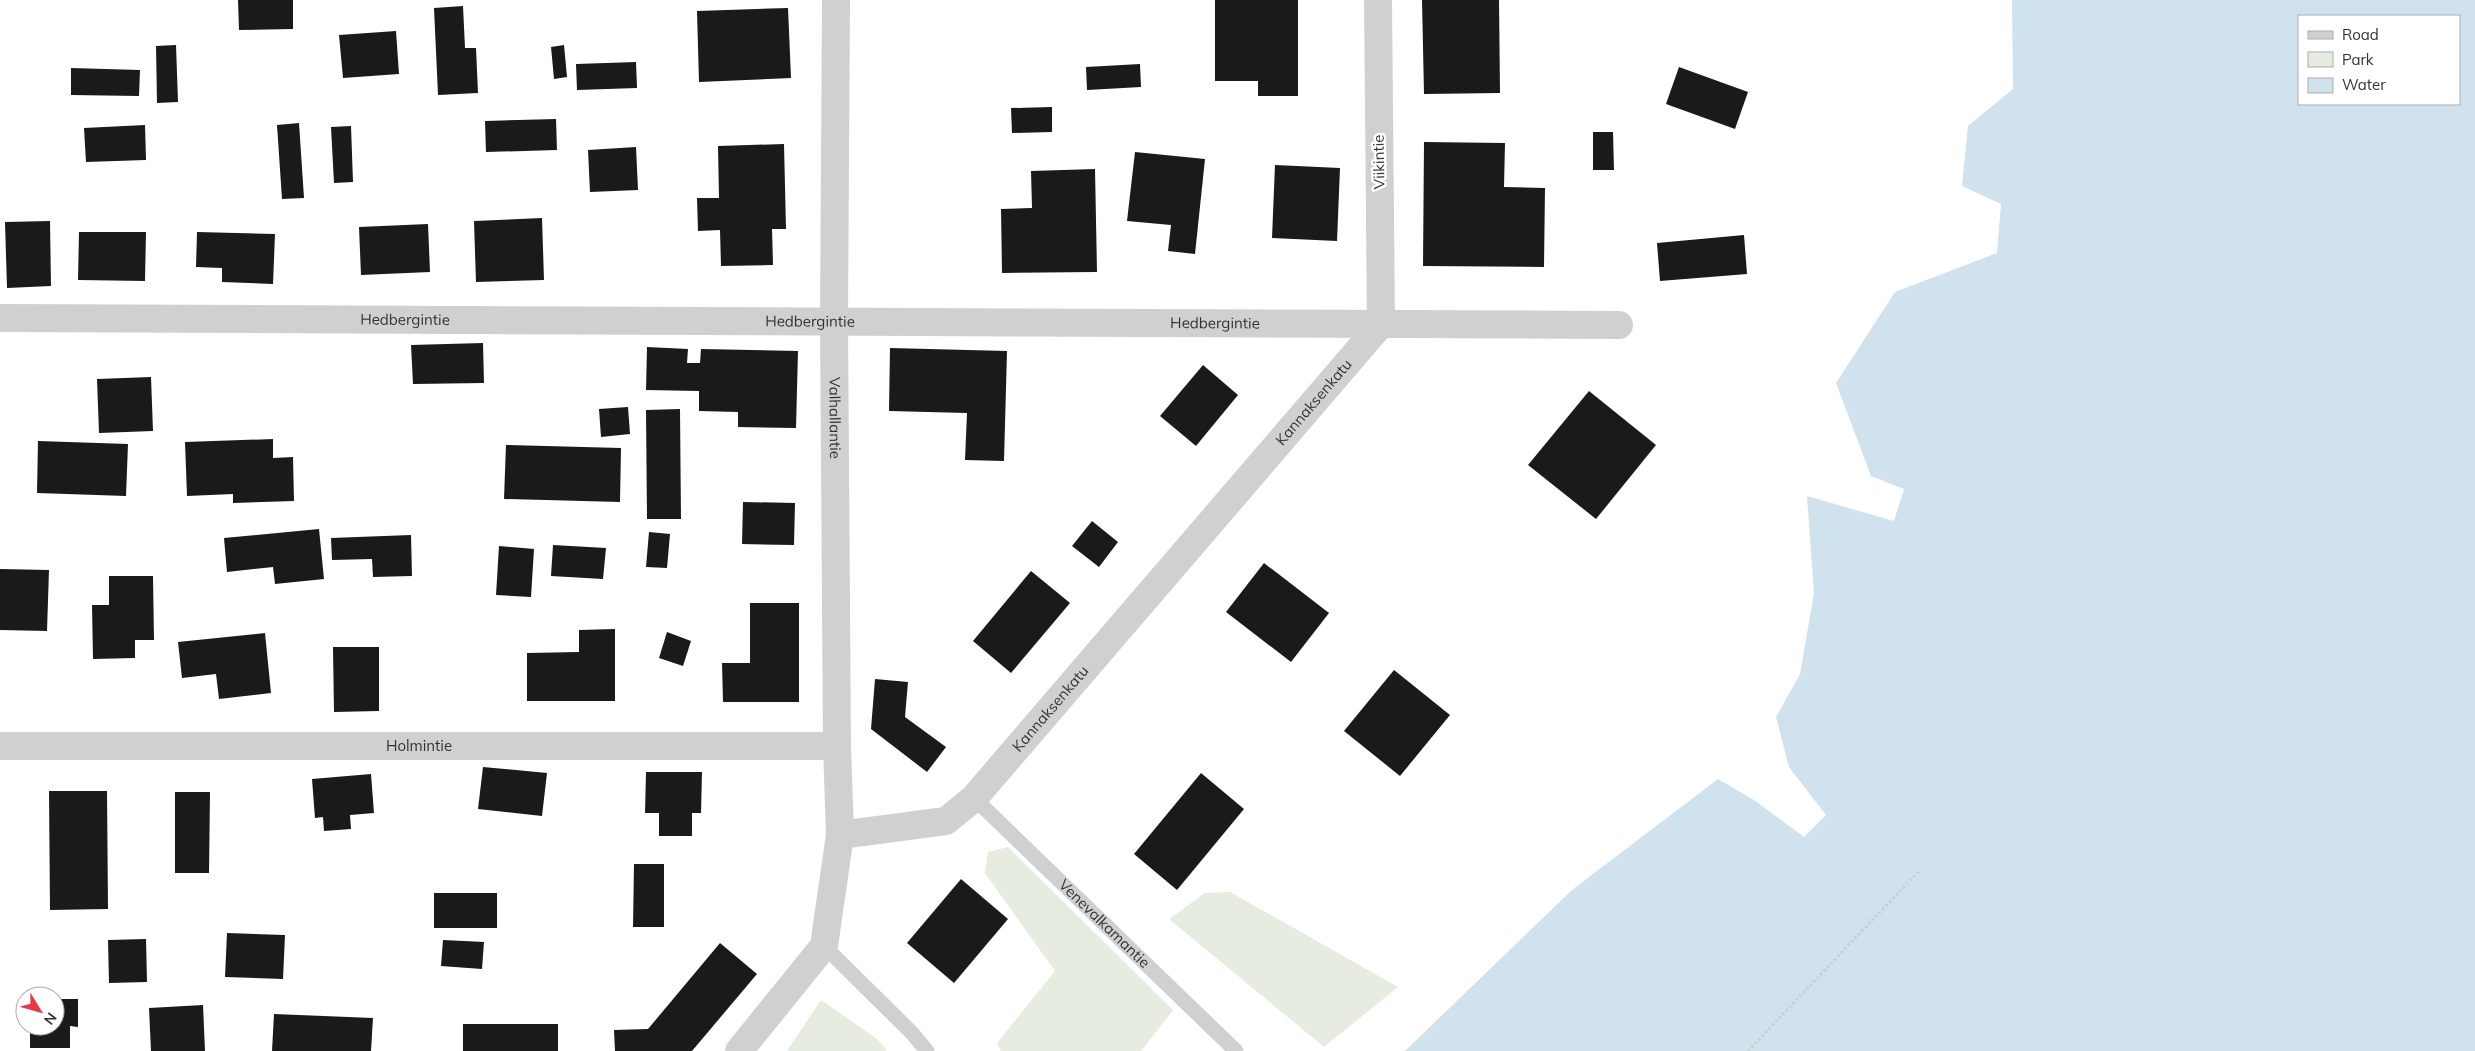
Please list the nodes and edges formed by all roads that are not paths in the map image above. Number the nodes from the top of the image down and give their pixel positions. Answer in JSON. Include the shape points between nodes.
{"nodes":[{"id":1,"x":836,"y":0,"type":"edge"},
{"id":2,"x":1378,"y":0,"type":"edge"},
{"id":3,"x":0,"y":318,"type":"edge"},
{"id":4,"x":834,"y":321,"type":"junction"},
{"id":5,"x":1381,"y":324,"type":"junction"},
{"id":6,"x":1619,"y":325,"type":"dead end"},
{"id":7,"x":0,"y":746,"type":"edge"},
{"id":8,"x":837,"y":746,"type":"junction"},
{"id":9,"x":974,"y":798,"type":"junction"},
{"id":10,"x":840,"y":835,"type":"junction"},
{"id":11,"x":824,"y":946,"type":"junction"},
{"id":12,"x":739,"y":1051,"type":"edge"},
{"id":13,"x":926,"y":1051,"type":"edge"},
{"id":14,"x":1236,"y":1051,"type":"edge"}],
"edges":[{"from":1,"to":4,"type":"street","name":"Valhallantie"},
{"from":2,"to":5,"type":"street","name":"Viikintie"},
{"from":3,"to":4,"type":"street","name":"Hedbergintie"},
{"from":4,"to":5,"type":"street","name":"Hedbergintie"},
{"from":4,"to":8,"type":"street","name":"Valhallantie"},
{"from":5,"to":6,"type":"street","name":"Hedbergintie"},
{"from":5,"to":9,"type":"street","name":"Kannaksenkatu"},
{"from":7,"to":8,"type":"street","name":"Holmintie"},
{"from":8,"to":10,"type":"street","name":"Valhallantie"},
{"from":9,"to":10,"type":"street","name":"Kannaksenkatu","via":[[946,821]]},
{"from":9,"to":14,"type":"lane","name":"Venevalkamantie"},
{"from":10,"to":11,"type":"street"},
{"from":11,"to":12,"type":"street"},
{"from":11,"to":13,"type":"lane","via":[[912,1033]]}]}
